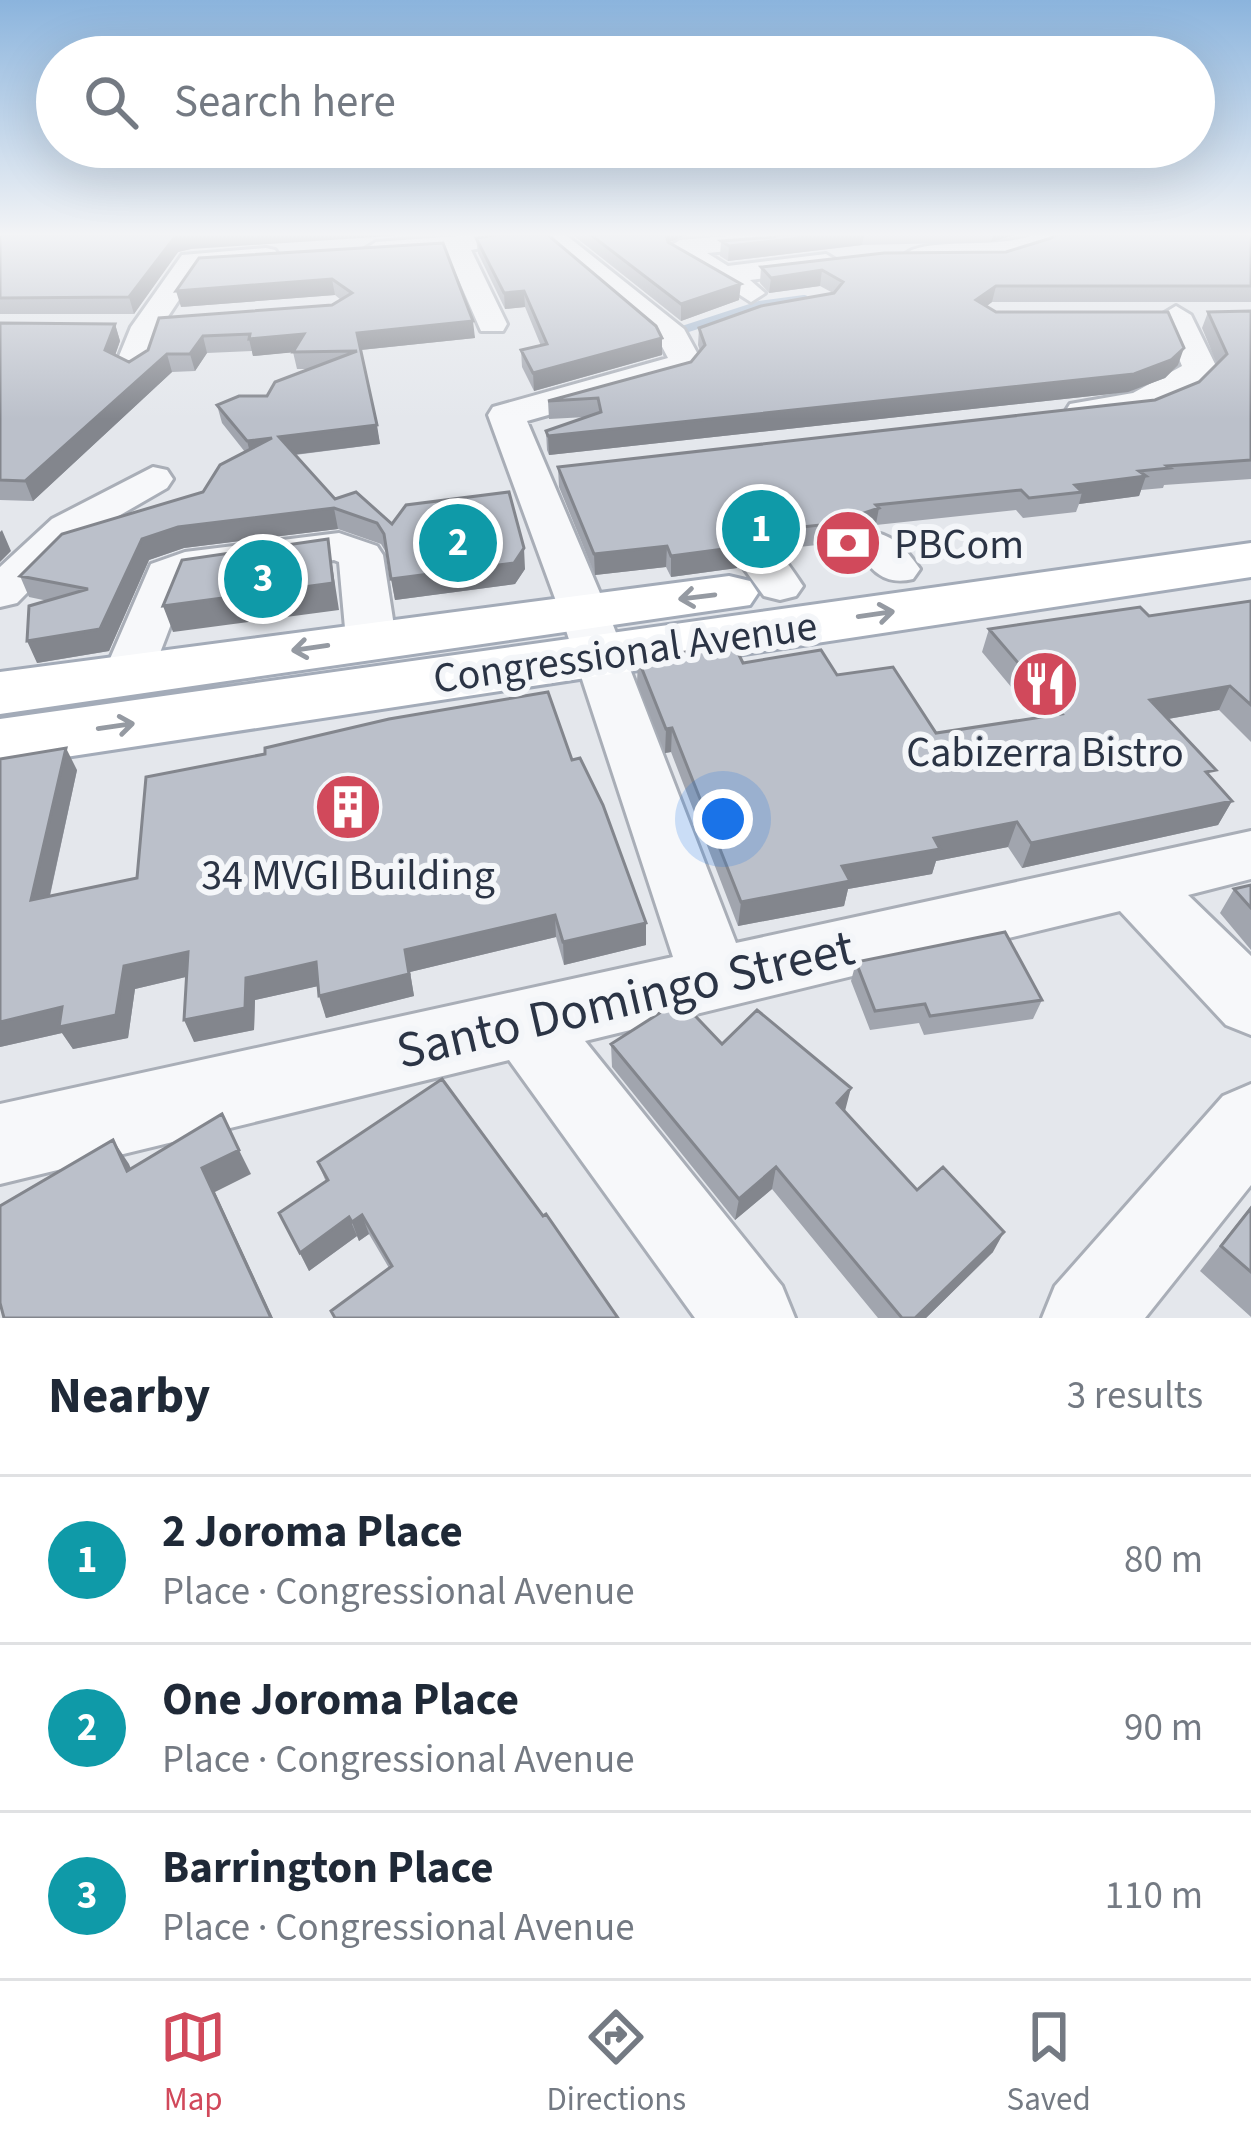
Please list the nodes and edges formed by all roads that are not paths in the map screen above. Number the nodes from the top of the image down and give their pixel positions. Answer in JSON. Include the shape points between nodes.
{"nodes":[{"id":1,"x":163,"y":297,"type":"edge"},
{"id":2,"x":480,"y":297,"type":"edge"},
{"id":3,"x":645,"y":297,"type":"edge"},
{"id":4,"x":758,"y":297,"type":"edge"},
{"id":5,"x":1213,"y":315,"type":"edge"},
{"id":6,"x":195,"y":319,"type":"edge"},
{"id":7,"x":493,"y":324,"type":"dead end"},
{"id":8,"x":139,"y":326,"type":"junction"},
{"id":9,"x":697,"y":331,"type":"junction"},
{"id":10,"x":131,"y":366,"type":"edge"},
{"id":11,"x":1043,"y":417,"type":"edge"},
{"id":12,"x":153,"y":479,"type":"dead end"},
{"id":13,"x":1251,"y":522,"type":"edge"},
{"id":14,"x":1251,"y":560,"type":"edge"},
{"id":15,"x":0,"y":593,"type":"edge"},
{"id":16,"x":591,"y":633,"type":"junction"},
{"id":17,"x":371,"y":639,"type":"junction"},
{"id":18,"x":129,"y":675,"type":"junction"},
{"id":19,"x":0,"y":693,"type":"edge"},
{"id":20,"x":0,"y":743,"type":"edge"},
{"id":21,"x":1251,"y":855,"type":"edge"},
{"id":22,"x":1131,"y":880,"type":"junction"},
{"id":23,"x":715,"y":979,"type":"junction"},
{"id":24,"x":1251,"y":1003,"type":"edge"},
{"id":25,"x":523,"y":1019,"type":"junction"},
{"id":26,"x":1251,"y":1123,"type":"edge"},
{"id":27,"x":0,"y":1144,"type":"edge"},
{"id":28,"x":750,"y":1318,"type":"edge"},
{"id":29,"x":1087,"y":1318,"type":"edge"}],
"edges":[{"from":1,"to":8,"type":"street"},
{"from":2,"to":7,"type":"street"},
{"from":3,"to":9,"type":"street"},
{"from":4,"to":9,"type":"street","via":[[768,303]]},
{"from":5,"to":11,"type":"street","via":[[1164,315],[1200,368],[1179,389],[1135,406]]},
{"from":6,"to":8,"type":"street"},
{"from":8,"to":10,"type":"street"},
{"from":9,"to":16,"type":"street","via":[[677,368],[506,415],[550,471]]},
{"from":12,"to":15,"type":"street","via":[[68,528]]},
{"from":13,"to":16,"type":"main road","name":"Congressional Avenue","one_way":true,"via":[[767,569]]},
{"from":16,"to":14,"type":"main road","name":"Congressional Avenue","one_way":true},
{"from":16,"to":17,"type":"main road","name":"Congressional Avenue"},
{"from":20,"to":16,"type":"main road","name":"Congressional Avenue","one_way":true},
{"from":16,"to":23,"type":"street"},
{"from":17,"to":18,"type":"main road","name":"Congressional Avenue","one_way":true},
{"from":17,"to":18,"type":"street","via":[[361,555],[353,549],[185,566],[161,582]]},
{"from":18,"to":19,"type":"main road","name":"Congressional Avenue"},
{"from":21,"to":22,"type":"street","name":"Santo Domingo Street"},
{"from":22,"to":23,"type":"street","name":"Santo Domingo Street"},
{"from":22,"to":24,"type":"street"},
{"from":23,"to":25,"type":"street","name":"Santo Domingo Street"},
{"from":25,"to":27,"type":"street","name":"Santo Domingo Street"},
{"from":25,"to":28,"type":"street"},
{"from":26,"to":29,"type":"street"}]}
